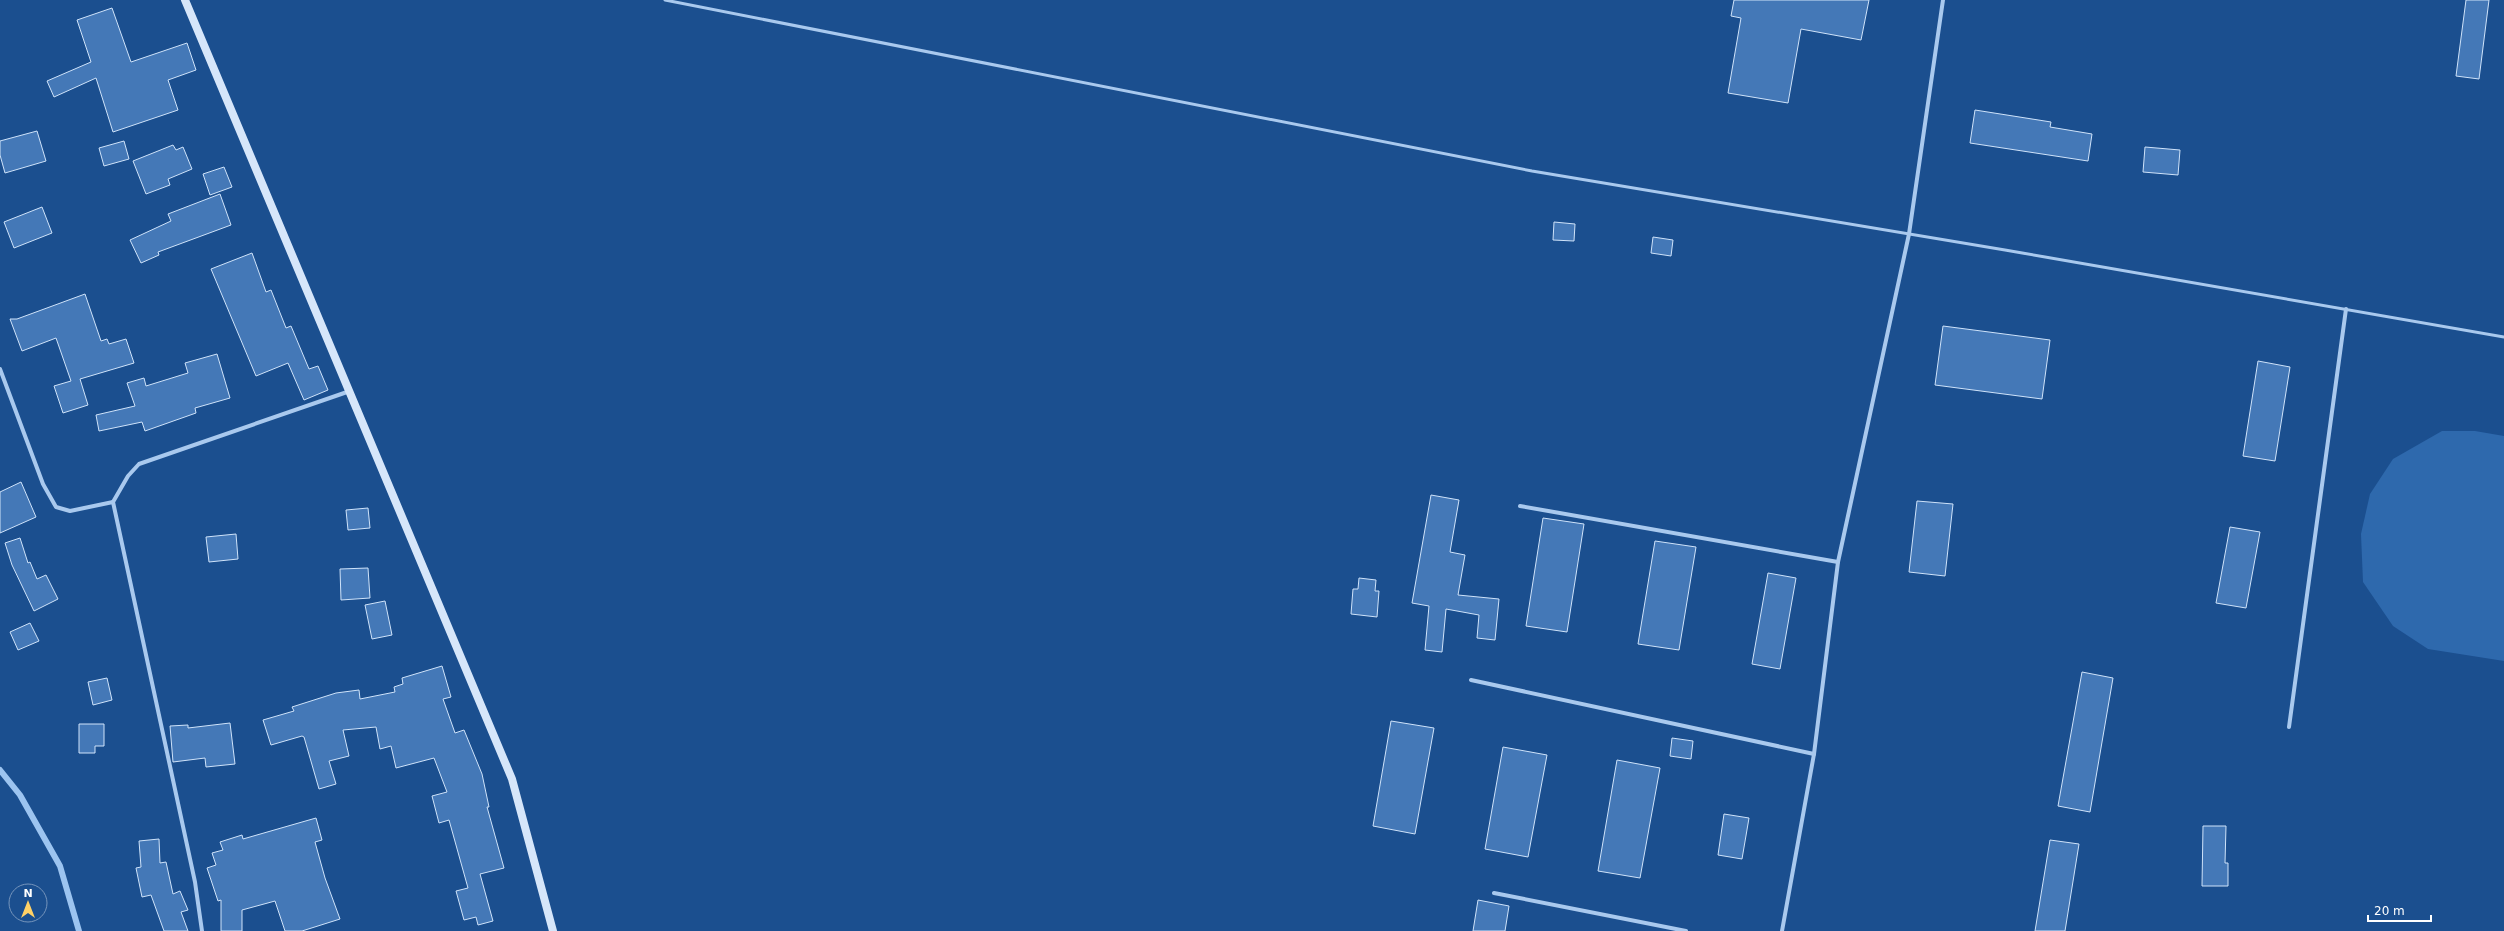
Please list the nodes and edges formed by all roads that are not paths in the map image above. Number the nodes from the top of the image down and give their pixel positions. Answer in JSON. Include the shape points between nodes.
{"nodes":[{"id":1,"x":185,"y":0,"type":"edge"},
{"id":2,"x":665,"y":0,"type":"edge"},
{"id":3,"x":1943,"y":0,"type":"edge"},
{"id":4,"x":1909,"y":234,"type":"junction"},
{"id":5,"x":2346,"y":309,"type":"junction"},
{"id":6,"x":2504,"y":337,"type":"edge"},
{"id":7,"x":0,"y":369,"type":"edge"},
{"id":8,"x":350,"y":390,"type":"junction"},
{"id":9,"x":114,"y":502,"type":"junction"},
{"id":10,"x":1520,"y":506,"type":"dead end"},
{"id":11,"x":1838,"y":562,"type":"junction"},
{"id":12,"x":1471,"y":680,"type":"dead end"},
{"id":13,"x":2289,"y":727,"type":"dead end"},
{"id":14,"x":1814,"y":754,"type":"junction"},
{"id":15,"x":1494,"y":893,"type":"dead end"},
{"id":16,"x":202,"y":931,"type":"edge"},
{"id":17,"x":553,"y":931,"type":"edge"},
{"id":18,"x":1686,"y":931,"type":"edge"},
{"id":19,"x":1782,"y":931,"type":"edge"}],
"edges":[{"from":1,"to":8,"type":"main road"},
{"from":2,"to":4,"type":"lane","via":[[1532,171]]},
{"from":3,"to":4,"type":"street"},
{"from":4,"to":5,"type":"lane"},
{"from":4,"to":11,"type":"street"},
{"from":5,"to":6,"type":"lane"},
{"from":5,"to":13,"type":"street"},
{"from":7,"to":9,"type":"street","via":[[43,484],[56,507],[70,511]]},
{"from":8,"to":9,"type":"street","via":[[139,464],[128,476]]},
{"from":8,"to":17,"type":"main road","via":[[512,779]]},
{"from":9,"to":16,"type":"street","via":[[195,882]]},
{"from":10,"to":11,"type":"street"},
{"from":11,"to":14,"type":"street"},
{"from":12,"to":14,"type":"street"},
{"from":14,"to":19,"type":"street"},
{"from":15,"to":18,"type":"street"}]}
